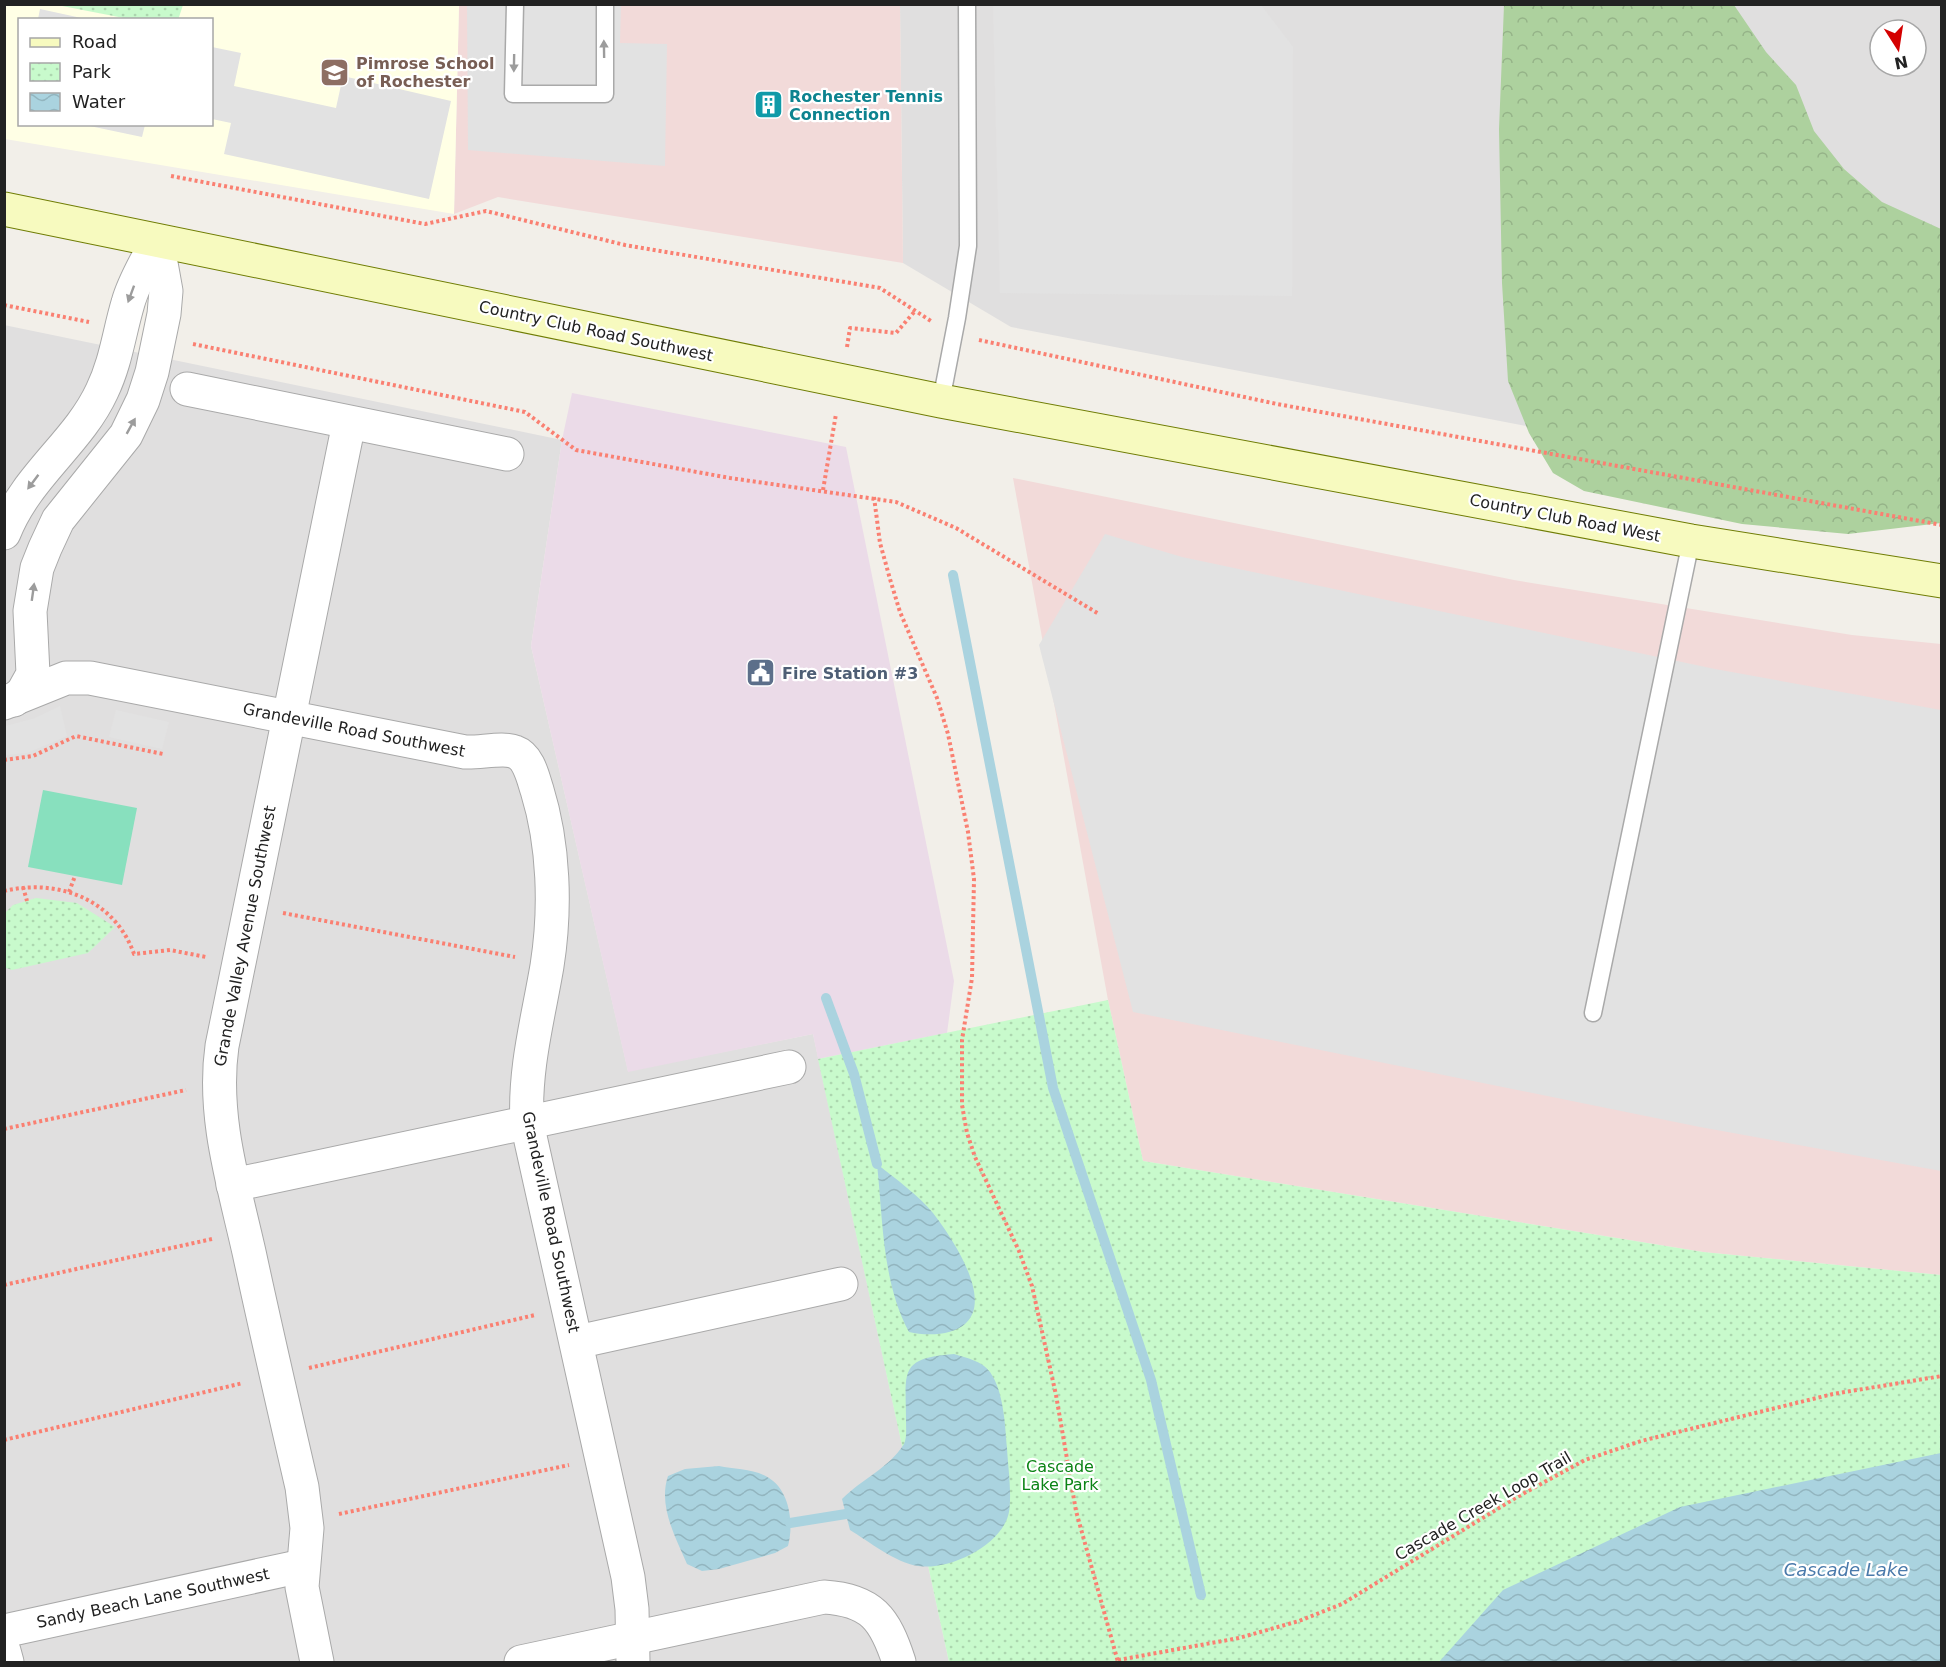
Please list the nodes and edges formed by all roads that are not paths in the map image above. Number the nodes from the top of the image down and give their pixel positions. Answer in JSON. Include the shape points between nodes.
{"nodes":[{"id":1,"x":515,"y":4,"type":"edge"},
{"id":2,"x":605,"y":4,"type":"edge"},
{"id":3,"x":967,"y":4,"type":"edge"},
{"id":4,"x":4,"y":209,"type":"edge"},
{"id":5,"x":157,"y":241,"type":"junction"},
{"id":6,"x":187,"y":389,"type":"dead end"},
{"id":7,"x":940,"y":401,"type":"junction"},
{"id":8,"x":349,"y":423,"type":"junction"},
{"id":9,"x":1189,"y":447,"type":"joint"},
{"id":10,"x":55,"y":454,"type":"junction"},
{"id":11,"x":507,"y":454,"type":"dead end"},
{"id":12,"x":89,"y":481,"type":"junction"},
{"id":13,"x":4,"y":533,"type":"edge"},
{"id":14,"x":1691,"y":541,"type":"junction"},
{"id":15,"x":1941,"y":581,"type":"edge"},
{"id":16,"x":4,"y":627,"type":"edge"},
{"id":17,"x":30,"y":650,"type":"junction"},
{"id":18,"x":90,"y":678,"type":"junction"},
{"id":19,"x":9,"y":702,"type":"edge"},
{"id":20,"x":289,"y":718,"type":"junction"},
{"id":21,"x":1593,"y":1014,"type":"dead end"},
{"id":22,"x":789,"y":1067,"type":"dead end"},
{"id":23,"x":527,"y":1123,"type":"junction"},
{"id":24,"x":233,"y":1185,"type":"junction"},
{"id":25,"x":841,"y":1284,"type":"dead end"},
{"id":26,"x":577,"y":1342,"type":"junction"},
{"id":27,"x":302,"y":1566,"type":"junction"},
{"id":28,"x":4,"y":1630,"type":"edge"},
{"id":29,"x":633,"y":1650,"type":"edge"},
{"id":30,"x":4,"y":1651,"type":"edge"},
{"id":31,"x":7,"y":1662,"type":"edge"},
{"id":32,"x":317,"y":1662,"type":"edge"},
{"id":33,"x":521,"y":1662,"type":"edge"},
{"id":34,"x":899,"y":1662,"type":"edge"}],
"edges":[{"from":1,"to":2,"type":"lane","one_way":true,"via":[[513,94],[605,94]]},
{"from":3,"to":7,"type":"lane","via":[[968,246]]},
{"from":4,"to":5,"type":"main road","name":"Country Club Road Southwest"},
{"from":5,"to":7,"type":"main road","name":"Country Club Road Southwest"},
{"from":5,"to":10,"type":"street","one_way":true,"via":[[134,285],[102,392]]},
{"from":12,"to":5,"type":"street","one_way":true,"via":[[126,435],[152,372],[166,291]]},
{"from":6,"to":8,"type":"street"},
{"from":7,"to":9,"type":"main road","name":"Country Club Road Southwest"},
{"from":8,"to":11,"type":"street"},
{"from":8,"to":20,"type":"street","name":"Grande Valley Avenue Southwest"},
{"from":9,"to":14,"type":"main road","name":"Country Club Road West"},
{"from":10,"to":12,"type":"street"},
{"from":10,"to":13,"type":"street","one_way":true,"via":[[23,495]]},
{"from":17,"to":12,"type":"street","one_way":true,"via":[[30,611],[37,568],[58,520]]},
{"from":14,"to":15,"type":"main road","name":"Country Club Road West"},
{"from":14,"to":21,"type":"lane"},
{"from":16,"to":17,"type":"street","name":"Grandeville Road Southwest","via":[[21,636]]},
{"from":17,"to":18,"type":"street","name":"Grandeville Road Southwest","via":[[51,655]]},
{"from":17,"to":19,"type":"street","via":[[33,674],[23,692]]},
{"from":18,"to":19,"type":"street","name":"Grandeville Road Southwest","via":[[66,678]]},
{"from":18,"to":20,"type":"street","name":"Grandeville Road Southwest"},
{"from":20,"to":23,"type":"street","name":"Grandeville Road Southwest","via":[[465,752],[515,752],[524,758],[542,805],[552,924],[526,1074]]},
{"from":20,"to":24,"type":"street","name":"Grande Valley Avenue Southwest","via":[[222,1046],[218,1084]]},
{"from":22,"to":23,"type":"street"},
{"from":23,"to":24,"type":"street"},
{"from":23,"to":26,"type":"street","name":"Grandeville Road Southwest"},
{"from":24,"to":27,"type":"street","name":"Grande Valley Avenue Southwest","via":[[302,1487],[306,1521]]},
{"from":25,"to":26,"type":"street"},
{"from":26,"to":29,"type":"street","name":"Grandeville Road Southwest","via":[[630,1591]]},
{"from":27,"to":28,"type":"street","name":"Sandy Beach Lane Southwest"},
{"from":27,"to":32,"type":"street","name":"Grande Valley Avenue Southwest","via":[[307,1619]]},
{"from":29,"to":33,"type":"street"},
{"from":29,"to":34,"type":"street","via":[[824,1597],[848,1599],[876,1617],[887,1631]]},
{"from":30,"to":31,"type":"street"}]}
